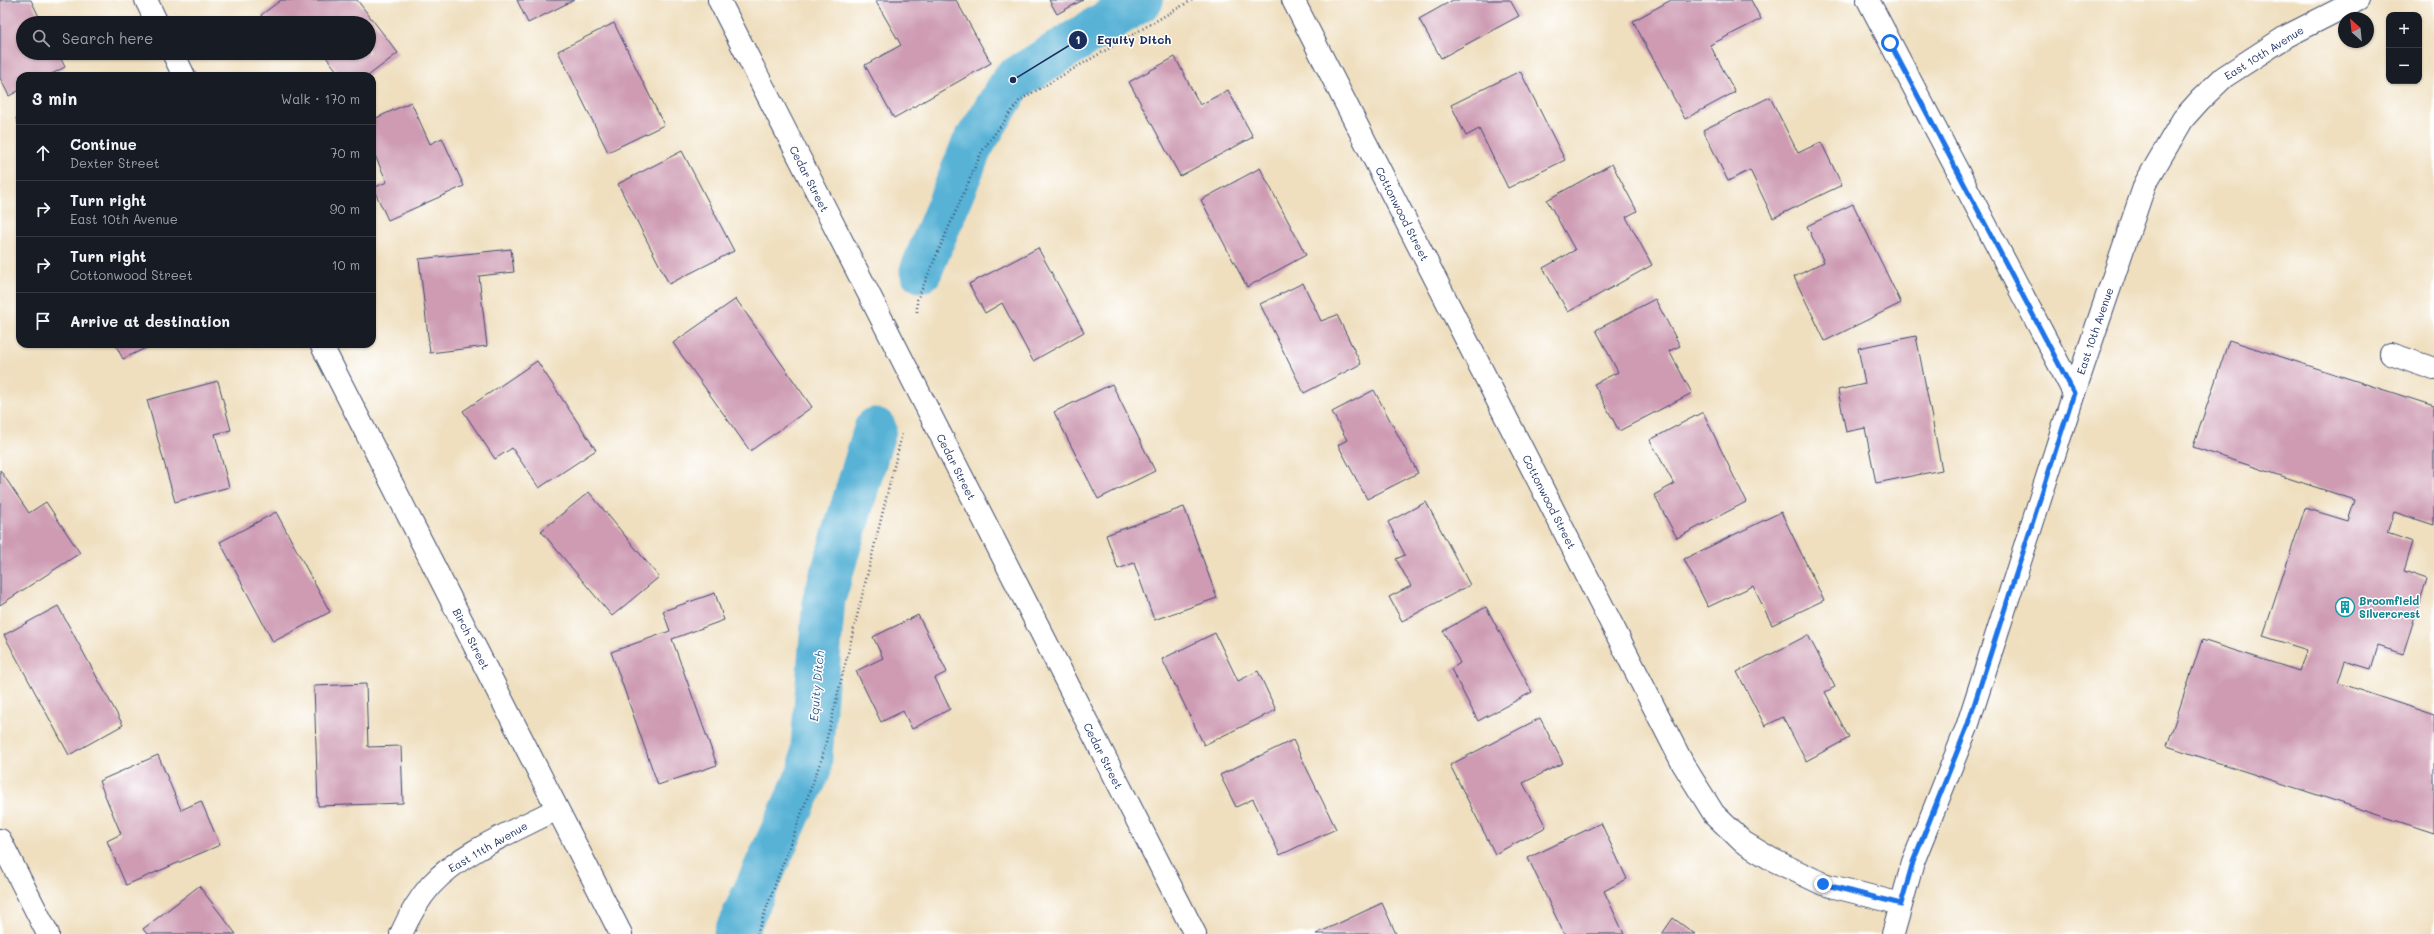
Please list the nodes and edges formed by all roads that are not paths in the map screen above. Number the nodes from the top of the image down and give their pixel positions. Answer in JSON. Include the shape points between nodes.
{"nodes":[{"id":1,"x":146,"y":0,"type":"edge"},
{"id":2,"x":719,"y":0,"type":"edge"},
{"id":3,"x":1293,"y":0,"type":"edge"},
{"id":4,"x":1868,"y":0,"type":"edge"},
{"id":5,"x":2358,"y":0,"type":"edge"},
{"id":6,"x":154,"y":16,"type":"edge"},
{"id":7,"x":176,"y":60,"type":"edge"},
{"id":8,"x":182,"y":72,"type":"edge"},
{"id":9,"x":323,"y":348,"type":"edge"},
{"id":10,"x":2392,"y":354,"type":"dead end"},
{"id":11,"x":2434,"y":369,"type":"edge"},
{"id":12,"x":2074,"y":393,"type":"junction"},
{"id":13,"x":557,"y":809,"type":"junction"},
{"id":14,"x":0,"y":840,"type":"edge"},
{"id":15,"x":1901,"y":904,"type":"junction"},
{"id":16,"x":48,"y":934,"type":"edge"},
{"id":17,"x":401,"y":934,"type":"edge"},
{"id":18,"x":621,"y":934,"type":"edge"},
{"id":19,"x":1195,"y":934,"type":"edge"},
{"id":20,"x":1893,"y":934,"type":"edge"}],
"edges":[{"from":1,"to":6,"type":"street"},
{"from":2,"to":19,"type":"street","name":"Cedar Street"},
{"from":3,"to":15,"type":"street","name":"Cottonwood Street","via":[[1683,764],[1714,814],[1743,842],[1771,859],[1823,884]]},
{"from":4,"to":12,"type":"street"},
{"from":5,"to":12,"type":"street","name":"East 10th Avenue","via":[[2287,36],[2224,77],[2183,120],[2145,184]]},
{"from":7,"to":8,"type":"street"},
{"from":9,"to":13,"type":"street","name":"Birch Street"},
{"from":10,"to":11,"type":"street"},
{"from":12,"to":15,"type":"street","name":"East 10th Avenue","via":[[1967,727],[1913,862]]},
{"from":13,"to":17,"type":"street","name":"East 11th Avenue","via":[[491,843],[448,869],[431,885],[412,910]]},
{"from":13,"to":18,"type":"street","name":"Birch Street"},
{"from":14,"to":16,"type":"street"},
{"from":15,"to":20,"type":"street","name":"East 10th Avenue"}]}
